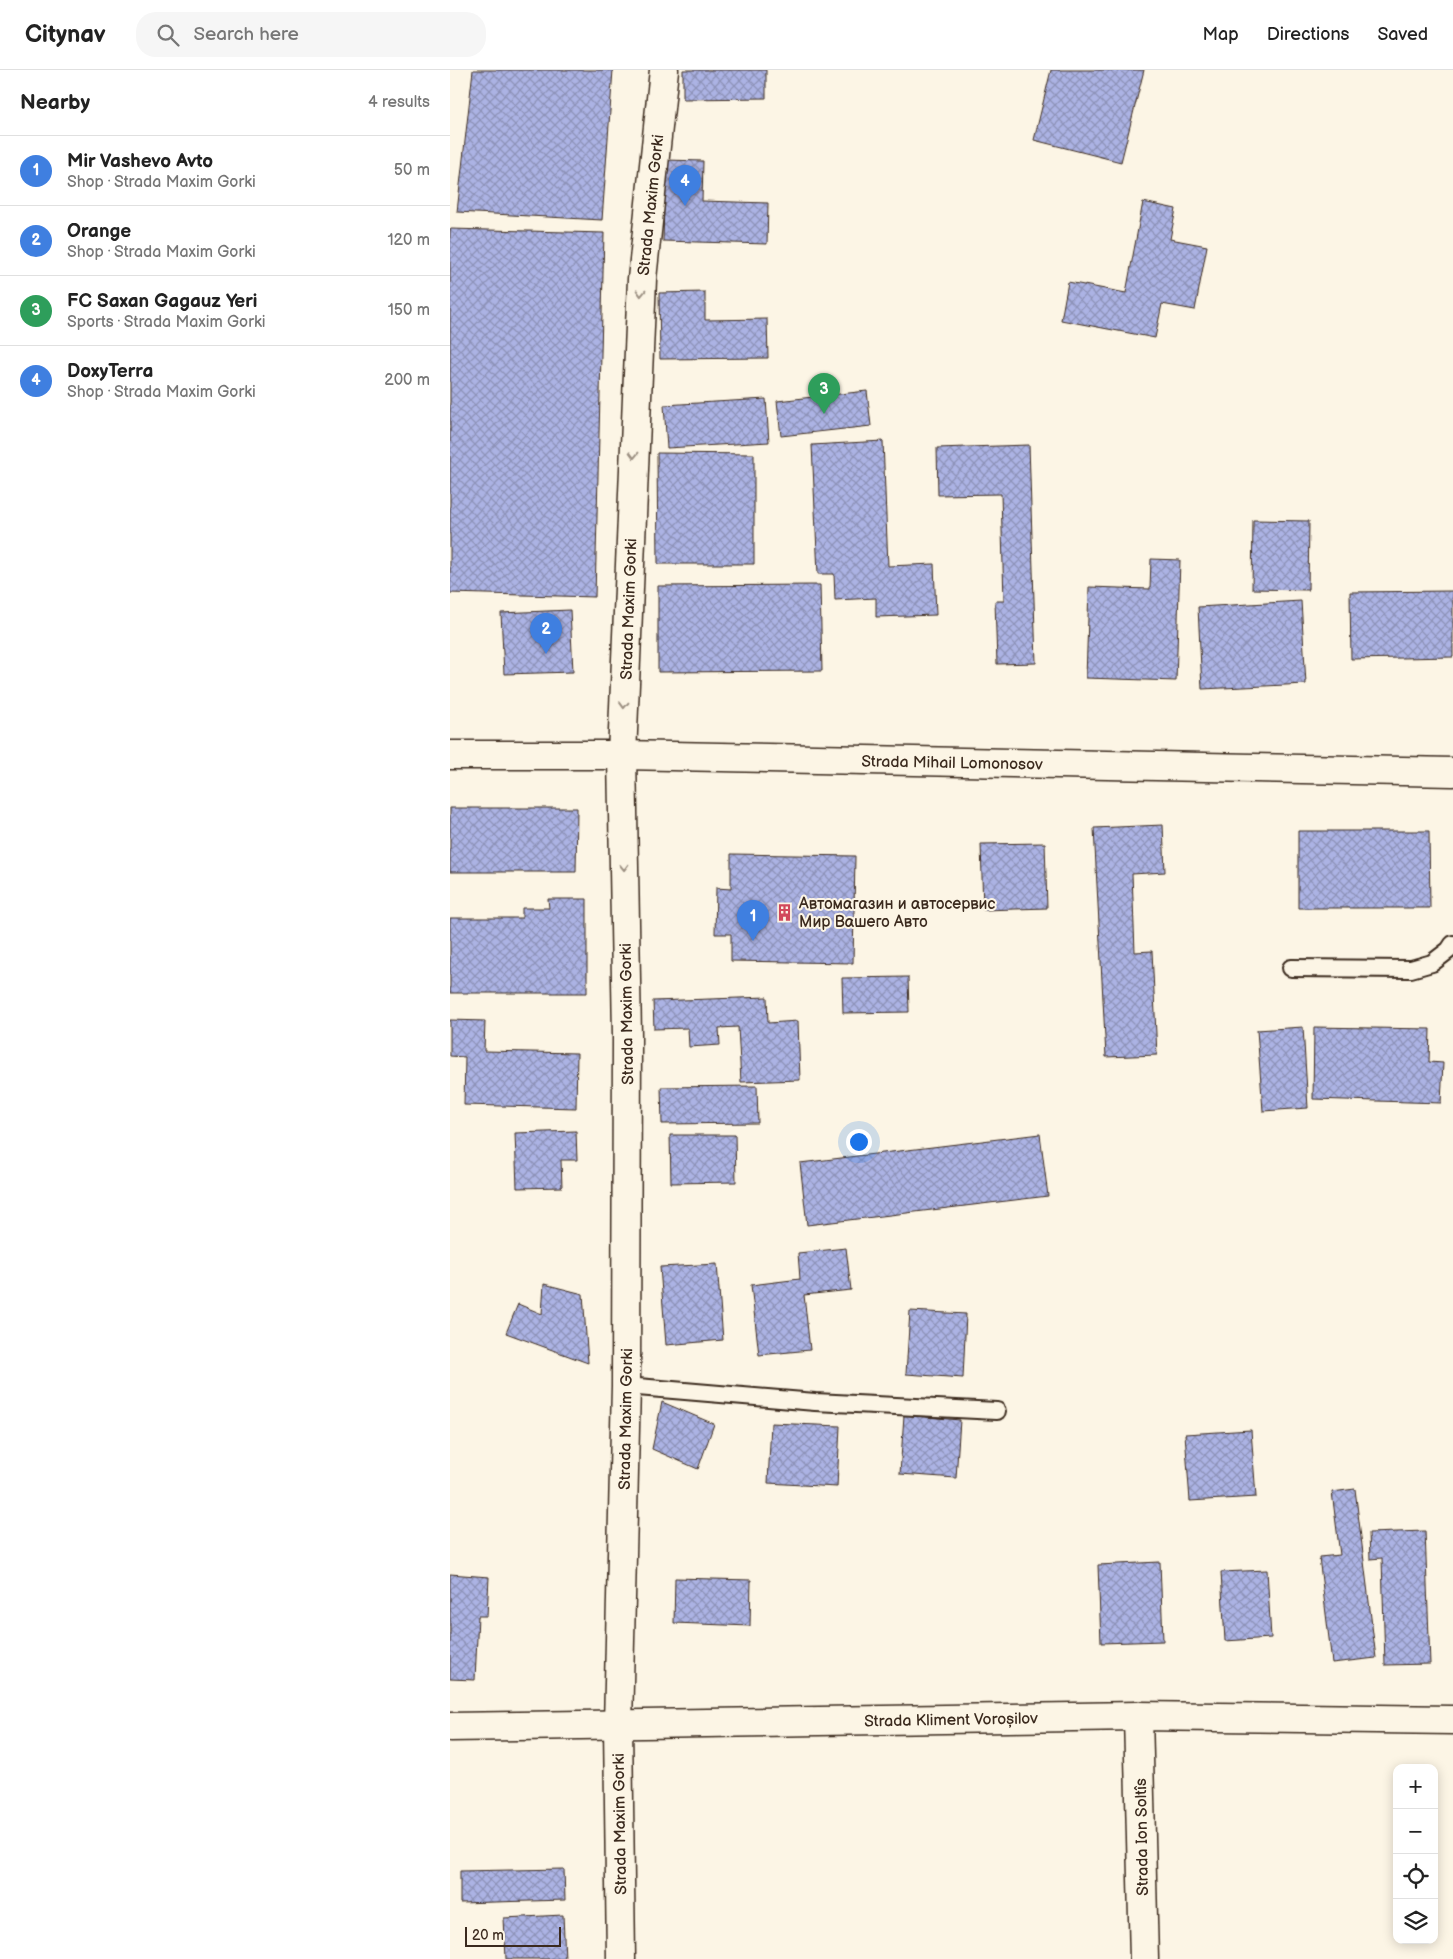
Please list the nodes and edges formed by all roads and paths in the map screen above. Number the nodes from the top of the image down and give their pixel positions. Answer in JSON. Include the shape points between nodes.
{"nodes":[{"id":1,"x":664,"y":70,"type":"edge"},
{"id":2,"x":450,"y":755,"type":"edge"},
{"id":3,"x":622,"y":755,"type":"junction"},
{"id":4,"x":1453,"y":772,"type":"edge"},
{"id":5,"x":1453,"y":944,"type":"edge"},
{"id":6,"x":1291,"y":968,"type":"dead end"},
{"id":7,"x":626,"y":1386,"type":"junction"},
{"id":8,"x":997,"y":1411,"type":"dead end"},
{"id":9,"x":1138,"y":1716,"type":"junction"},
{"id":10,"x":1453,"y":1720,"type":"edge"},
{"id":11,"x":618,"y":1725,"type":"junction"},
{"id":12,"x":450,"y":1727,"type":"edge"},
{"id":13,"x":621,"y":1959,"type":"edge"},
{"id":14,"x":1144,"y":1959,"type":"edge"}],
"edges":[{"from":1,"to":3,"type":"street","name":"Strada Maxim Gorki","one_way":true,"via":[[642,279]]},
{"from":2,"to":3,"type":"street","name":"Strada Mihail Lomonosov"},
{"from":3,"to":4,"type":"street","name":"Strada Mihail Lomonosov"},
{"from":3,"to":7,"type":"street","name":"Strada Maxim Gorki","one_way":true,"via":[[627,1036]]},
{"from":5,"to":6,"type":"lane","via":[[1432,963],[1411,969]]},
{"from":7,"to":8,"type":"lane","via":[[815,1402]]},
{"from":7,"to":11,"type":"street","name":"Strada Maxim Gorki"},
{"from":9,"to":10,"type":"street","name":"Strada Kliment Voroșilov"},
{"from":9,"to":11,"type":"street","name":"Strada Kliment Voroșilov"},
{"from":9,"to":14,"type":"street","name":"Strada Ion Soltîs"},
{"from":11,"to":12,"type":"street","name":"Strada Kliment Voroșilov"},
{"from":11,"to":13,"type":"street","name":"Strada Maxim Gorki"}]}
